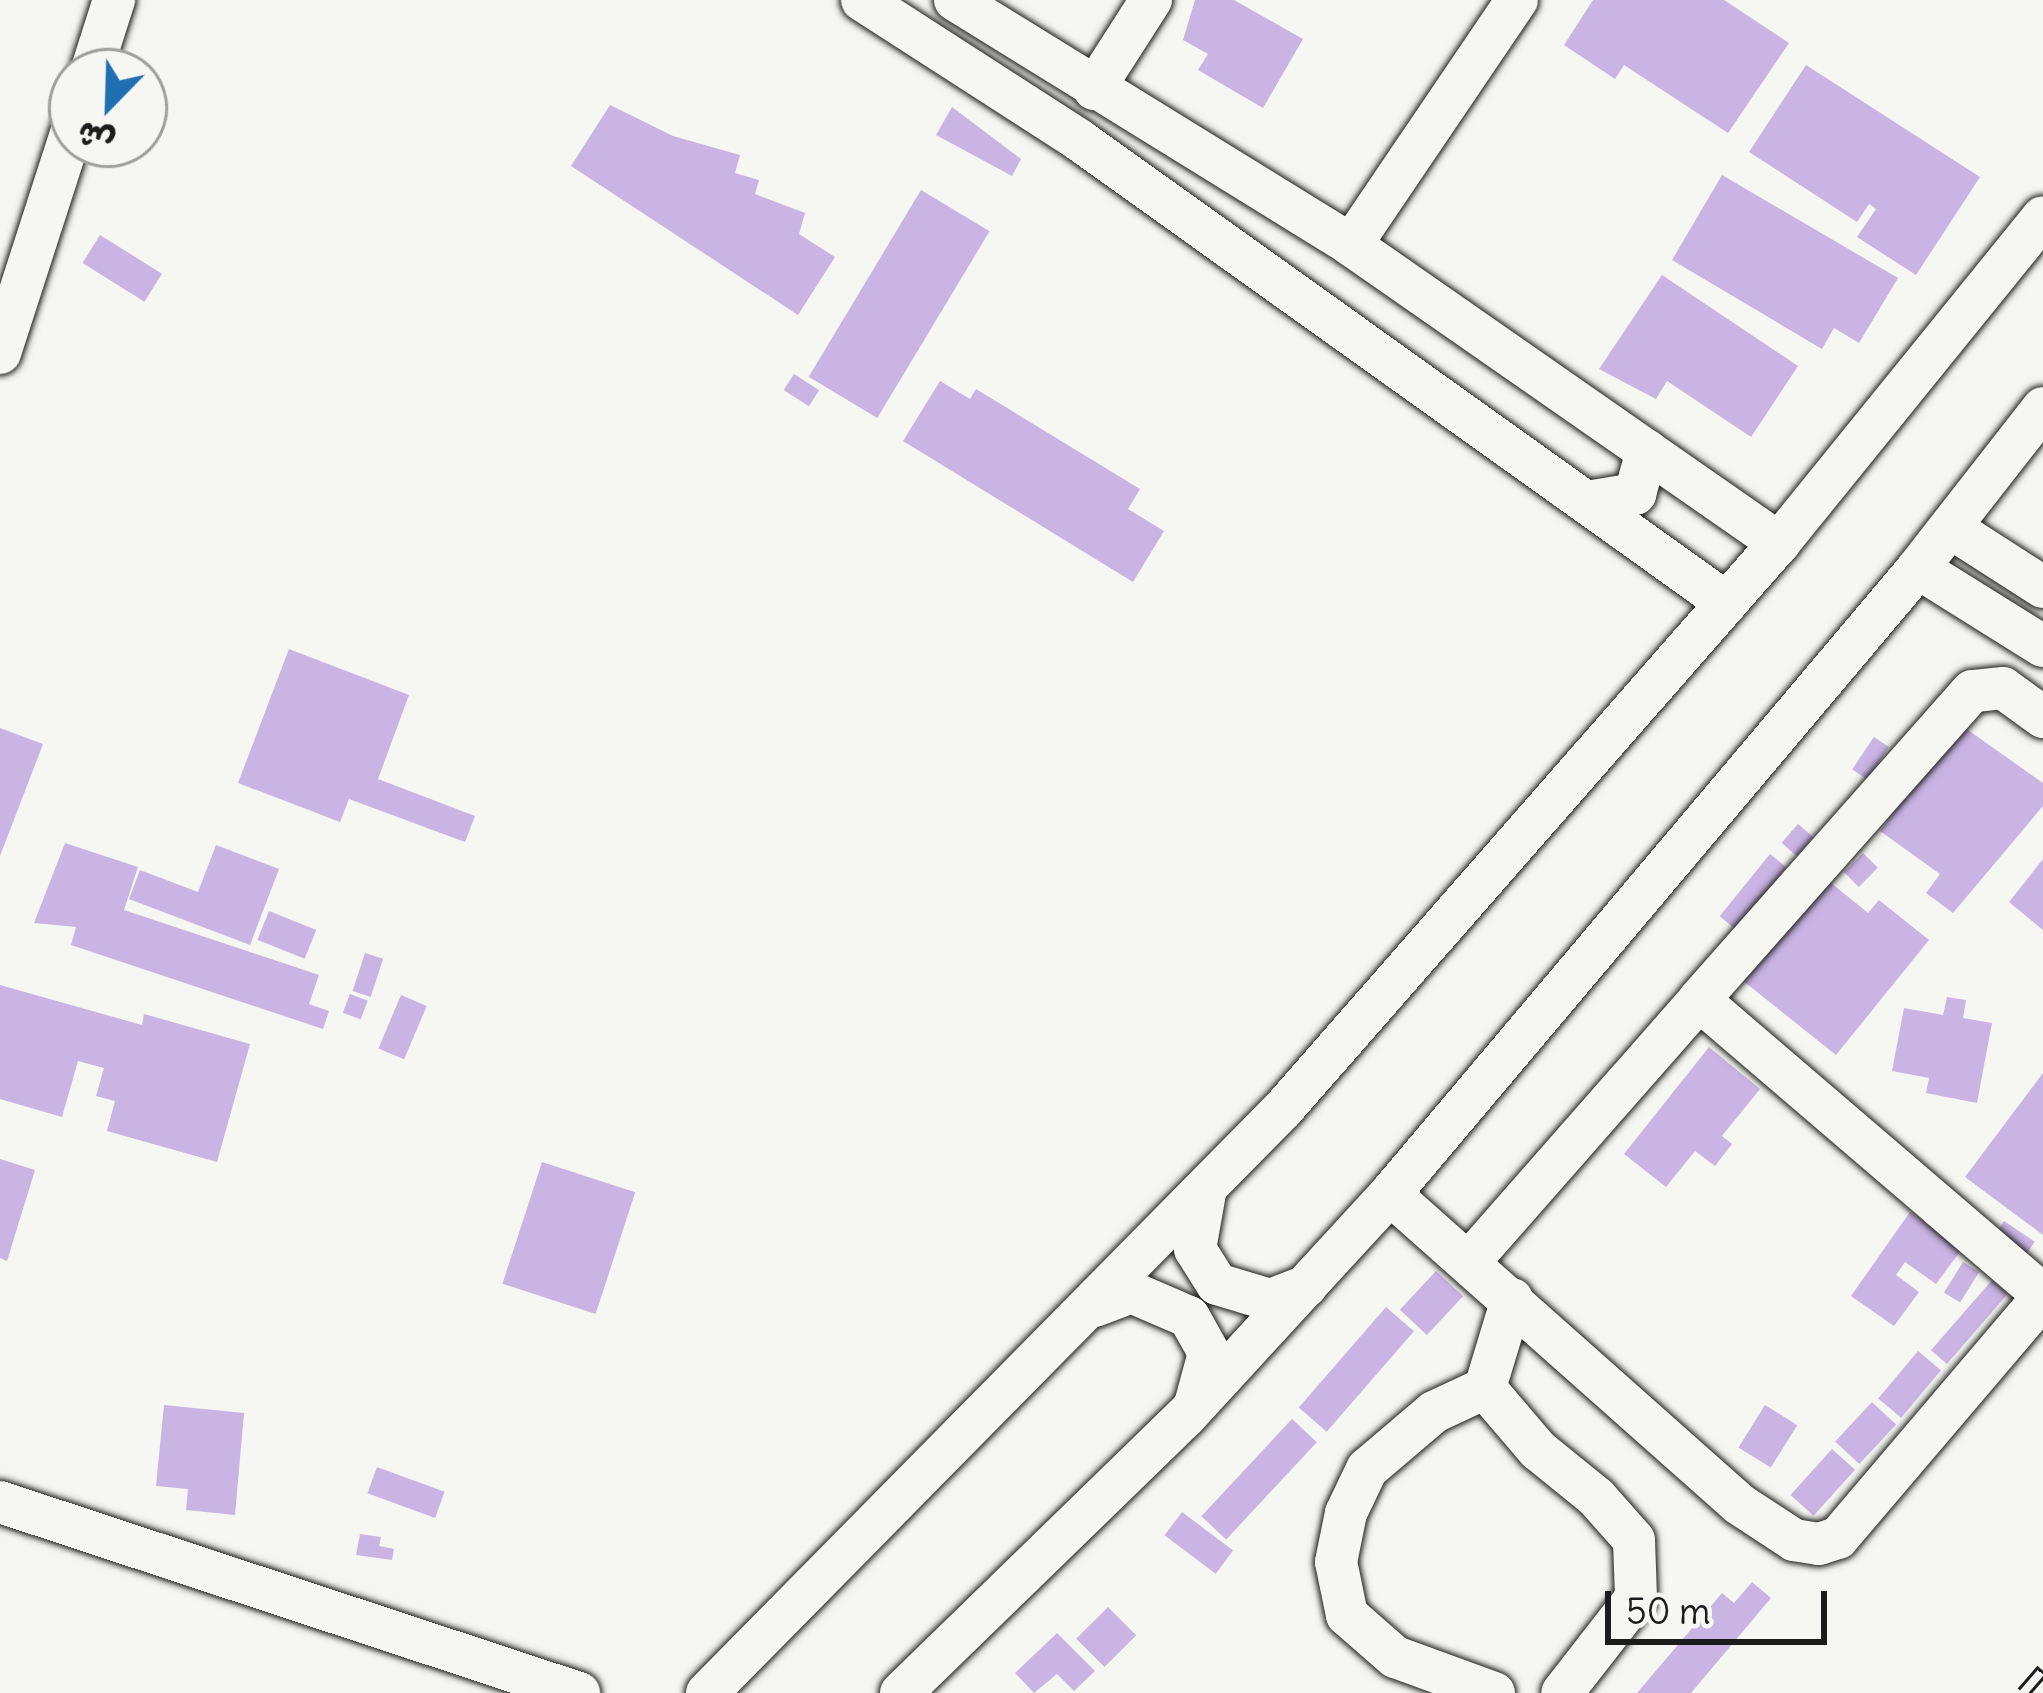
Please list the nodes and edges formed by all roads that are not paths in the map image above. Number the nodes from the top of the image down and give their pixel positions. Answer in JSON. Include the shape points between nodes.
{"nodes":[{"id":1,"x":114,"y":0,"type":"edge"},
{"id":2,"x":862,"y":0,"type":"edge"},
{"id":3,"x":955,"y":0,"type":"edge"},
{"id":4,"x":1150,"y":0,"type":"edge"},
{"id":5,"x":1517,"y":0,"type":"edge"},
{"id":6,"x":99,"y":48,"type":"edge"},
{"id":7,"x":1094,"y":89,"type":"junction"},
{"id":8,"x":60,"y":168,"type":"edge"},
{"id":9,"x":2043,"y":217,"type":"edge"},
{"id":10,"x":1351,"y":245,"type":"junction"},
{"id":11,"x":0,"y":353,"type":"edge"},
{"id":12,"x":2043,"y":408,"type":"edge"},
{"id":13,"x":1647,"y":451,"type":"junction"},
{"id":14,"x":1587,"y":502,"type":"junction"},
{"id":15,"x":1951,"y":528,"type":"junction"},
{"id":16,"x":1779,"y":543,"type":"junction"},
{"id":17,"x":1918,"y":568,"type":"junction"},
{"id":18,"x":2043,"y":587,"type":"edge"},
{"id":19,"x":1727,"y":603,"type":"junction"},
{"id":20,"x":2043,"y":646,"type":"edge"},
{"id":21,"x":2043,"y":717,"type":"edge"},
{"id":22,"x":1699,"y":1000,"type":"junction"},
{"id":23,"x":1204,"y":1193,"type":"junction"},
{"id":24,"x":1390,"y":1194,"type":"junction"},
{"id":25,"x":1469,"y":1262,"type":"junction"},
{"id":26,"x":1306,"y":1286,"type":"junction"},
{"id":27,"x":2043,"y":1296,"type":"edge"},
{"id":28,"x":1512,"y":1299,"type":"junction"},
{"id":29,"x":1087,"y":1311,"type":"junction"},
{"id":30,"x":1486,"y":1388,"type":"junction"},
{"id":31,"x":1185,"y":1417,"type":"junction"},
{"id":32,"x":0,"y":1502,"type":"edge"},
{"id":33,"x":579,"y":1693,"type":"edge"},
{"id":34,"x":707,"y":1693,"type":"edge"},
{"id":35,"x":901,"y":1693,"type":"edge"},
{"id":36,"x":1494,"y":1693,"type":"edge"},
{"id":37,"x":1562,"y":1693,"type":"edge"}],
"edges":[{"from":1,"to":6,"type":"street"},
{"from":2,"to":14,"type":"street","via":[[1079,140]]},
{"from":3,"to":7,"type":"street"},
{"from":4,"to":7,"type":"street"},
{"from":5,"to":10,"type":"street"},
{"from":7,"to":10,"type":"street"},
{"from":8,"to":11,"type":"street"},
{"from":9,"to":16,"type":"street"},
{"from":10,"to":13,"type":"street"},
{"from":12,"to":15,"type":"street"},
{"from":13,"to":14,"type":"street","via":[[1635,494]]},
{"from":13,"to":16,"type":"street"},
{"from":14,"to":19,"type":"street"},
{"from":15,"to":17,"type":"street"},
{"from":15,"to":18,"type":"street"},
{"from":16,"to":19,"type":"street"},
{"from":17,"to":20,"type":"street"},
{"from":17,"to":24,"type":"street"},
{"from":19,"to":23,"type":"street"},
{"from":21,"to":22,"type":"street","via":[[2003,688],[1972,691]]},
{"from":22,"to":25,"type":"street"},
{"from":22,"to":27,"type":"street"},
{"from":23,"to":26,"type":"street","via":[[1195,1249],[1217,1284],[1270,1300]]},
{"from":23,"to":29,"type":"street"},
{"from":24,"to":25,"type":"street"},
{"from":24,"to":26,"type":"street"},
{"from":25,"to":28,"type":"street"},
{"from":26,"to":31,"type":"street"},
{"from":27,"to":28,"type":"street","via":[[1838,1538],[1819,1544],[1794,1540],[1739,1504]]},
{"from":28,"to":30,"type":"street"},
{"from":29,"to":31,"type":"street","via":[[1131,1292],[1189,1317],[1209,1353],[1209,1372]]},
{"from":29,"to":34,"type":"street"},
{"from":30,"to":36,"type":"street","via":[[1433,1412],[1367,1469],[1346,1513],[1336,1562],[1347,1615],[1395,1657]]},
{"from":30,"to":37,"type":"street","via":[[1634,1540],[1636,1598]]},
{"from":31,"to":35,"type":"street"},
{"from":32,"to":33,"type":"street"}]}
